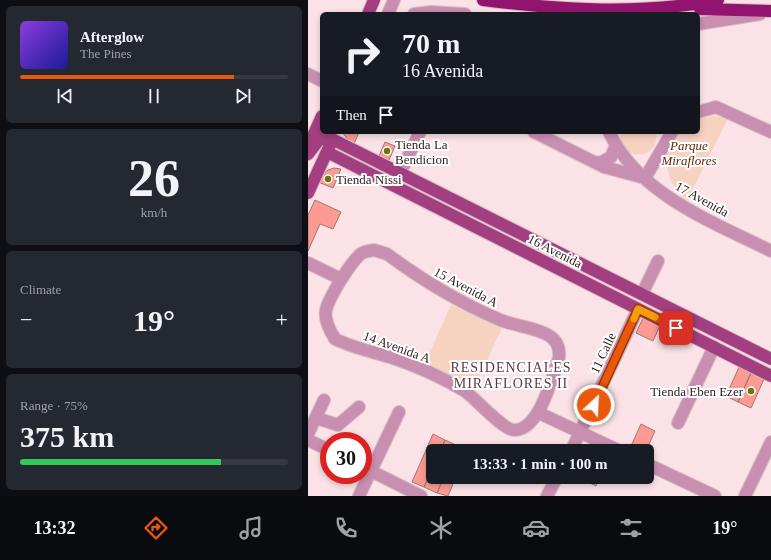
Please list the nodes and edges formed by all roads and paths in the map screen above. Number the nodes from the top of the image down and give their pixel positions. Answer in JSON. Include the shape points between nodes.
{"nodes":[{"id":1,"x":374,"y":0,"type":"edge"},
{"id":2,"x":394,"y":0,"type":"edge"},
{"id":3,"x":484,"y":0,"type":"edge"},
{"id":4,"x":718,"y":0,"type":"edge"},
{"id":5,"x":653,"y":7,"type":"junction"},
{"id":6,"x":771,"y":11,"type":"edge"},
{"id":7,"x":369,"y":12,"type":"edge"},
{"id":8,"x":389,"y":12,"type":"edge"},
{"id":9,"x":700,"y":24,"type":"edge"},
{"id":10,"x":308,"y":74,"type":"edge"},
{"id":11,"x":320,"y":80,"type":"edge"},
{"id":12,"x":700,"y":106,"type":"edge"},
{"id":13,"x":716,"y":107,"type":"junction"},
{"id":14,"x":700,"y":111,"type":"edge"},
{"id":15,"x":320,"y":120,"type":"edge"},
{"id":16,"x":771,"y":132,"type":"edge"},
{"id":17,"x":419,"y":134,"type":"edge"},
{"id":18,"x":538,"y":134,"type":"edge"},
{"id":19,"x":610,"y":134,"type":"edge"},
{"id":20,"x":334,"y":136,"type":"edge"},
{"id":21,"x":662,"y":138,"type":"edge"},
{"id":22,"x":616,"y":145,"type":"junction"},
{"id":23,"x":308,"y":147,"type":"edge"},
{"id":24,"x":327,"y":152,"type":"junction"},
{"id":25,"x":308,"y":154,"type":"edge"},
{"id":26,"x":594,"y":162,"type":"junction"},
{"id":27,"x":400,"y":173,"type":"junction"},
{"id":28,"x":645,"y":178,"type":"junction"},
{"id":29,"x":308,"y":193,"type":"edge"},
{"id":30,"x":771,"y":251,"type":"edge"},
{"id":31,"x":658,"y":261,"type":"dead end"},
{"id":32,"x":308,"y":263,"type":"edge"},
{"id":33,"x":341,"y":279,"type":"junction"},
{"id":34,"x":642,"y":294,"type":"junction"},
{"id":35,"x":638,"y":309,"type":"junction"},
{"id":36,"x":714,"y":347,"type":"junction"},
{"id":37,"x":771,"y":359,"type":"edge"},
{"id":38,"x":771,"y":376,"type":"edge"},
{"id":39,"x":324,"y":400,"type":"dead end"},
{"id":40,"x":359,"y":407,"type":"dead end"},
{"id":41,"x":399,"y":412,"type":"dead end"},
{"id":42,"x":539,"y":413,"type":"junction"},
{"id":43,"x":316,"y":418,"type":"junction"},
{"id":44,"x":678,"y":423,"type":"dead end"},
{"id":45,"x":581,"y":433,"type":"junction"},
{"id":46,"x":308,"y":434,"type":"edge"},
{"id":47,"x":308,"y":440,"type":"edge"},
{"id":48,"x":771,"y":442,"type":"edge"},
{"id":49,"x":575,"y":444,"type":"edge"},
{"id":50,"x":605,"y":444,"type":"edge"},
{"id":51,"x":320,"y":446,"type":"edge"},
{"id":52,"x":372,"y":460,"type":"edge"},
{"id":53,"x":654,"y":467,"type":"edge"},
{"id":54,"x":372,"y":471,"type":"edge"},
{"id":55,"x":363,"y":484,"type":"edge"},
{"id":56,"x":553,"y":484,"type":"edge"},
{"id":57,"x":359,"y":496,"type":"edge"},
{"id":58,"x":422,"y":496,"type":"edge"},
{"id":59,"x":547,"y":496,"type":"edge"},
{"id":60,"x":715,"y":496,"type":"edge"},
{"id":61,"x":745,"y":496,"type":"edge"}],
"edges":[{"from":1,"to":7,"type":"main road"},
{"from":2,"to":8,"type":"street"},
{"from":3,"to":5,"type":"highway","via":[[562,9]]},
{"from":4,"to":5,"type":"highway"},
{"from":5,"to":6,"type":"highway"},
{"from":6,"to":9,"type":"street"},
{"from":10,"to":11,"type":"street"},
{"from":12,"to":13,"type":"street"},
{"from":13,"to":14,"type":"street"},
{"from":13,"to":16,"type":"street"},
{"from":15,"to":23,"type":"main road"},
{"from":17,"to":27,"type":"street"},
{"from":18,"to":26,"type":"street","name":"17 Avenida"},
{"from":19,"to":22,"type":"street"},
{"from":20,"to":24,"type":"main road"},
{"from":20,"to":25,"type":"main road","via":[[318,141]]},
{"from":20,"to":27,"type":"main road","name":"16 Avenida"},
{"from":21,"to":28,"type":"street"},
{"from":22,"to":26,"type":"street","via":[[611,157],[600,163]]},
{"from":22,"to":28,"type":"street"},
{"from":24,"to":29,"type":"main road"},
{"from":24,"to":35,"type":"main road","name":"16 Avenida"},
{"from":26,"to":28,"type":"street","name":"17 Avenida","via":[[616,171]]},
{"from":27,"to":34,"type":"main road","name":"16 Avenida"},
{"from":28,"to":30,"type":"street","name":"17 Avenida","via":[[662,193],[689,210]]},
{"from":31,"to":34,"type":"street"},
{"from":32,"to":33,"type":"street"},
{"from":33,"to":42,"type":"street","name":"14 Avenida A","via":[[326,310],[329,329],[335,339],[402,361],[465,391],[506,427],[515,430],[529,424]]},
{"from":33,"to":42,"type":"street","name":"15 Avenida A","via":[[360,254],[374,250],[387,254],[438,290],[476,310],[545,333],[555,340],[560,350]]},
{"from":34,"to":37,"type":"main road","name":"16 Avenida"},
{"from":35,"to":36,"type":"main road","name":"16 Avenida"},
{"from":35,"to":45,"type":"street","name":"11 Calle"},
{"from":36,"to":38,"type":"main road","name":"16 Avenida"},
{"from":36,"to":44,"type":"street"},
{"from":39,"to":43,"type":"street"},
{"from":40,"to":43,"type":"street","via":[[338,425]]},
{"from":41,"to":52,"type":"street"},
{"from":42,"to":45,"type":"street"},
{"from":43,"to":46,"type":"street"},
{"from":45,"to":49,"type":"street","name":"11 Calle"},
{"from":45,"to":50,"type":"street"},
{"from":47,"to":51,"type":"street"},
{"from":48,"to":61,"type":"street"},
{"from":53,"to":60,"type":"street"},
{"from":54,"to":58,"type":"street"},
{"from":55,"to":57,"type":"street"},
{"from":56,"to":59,"type":"street"}]}
